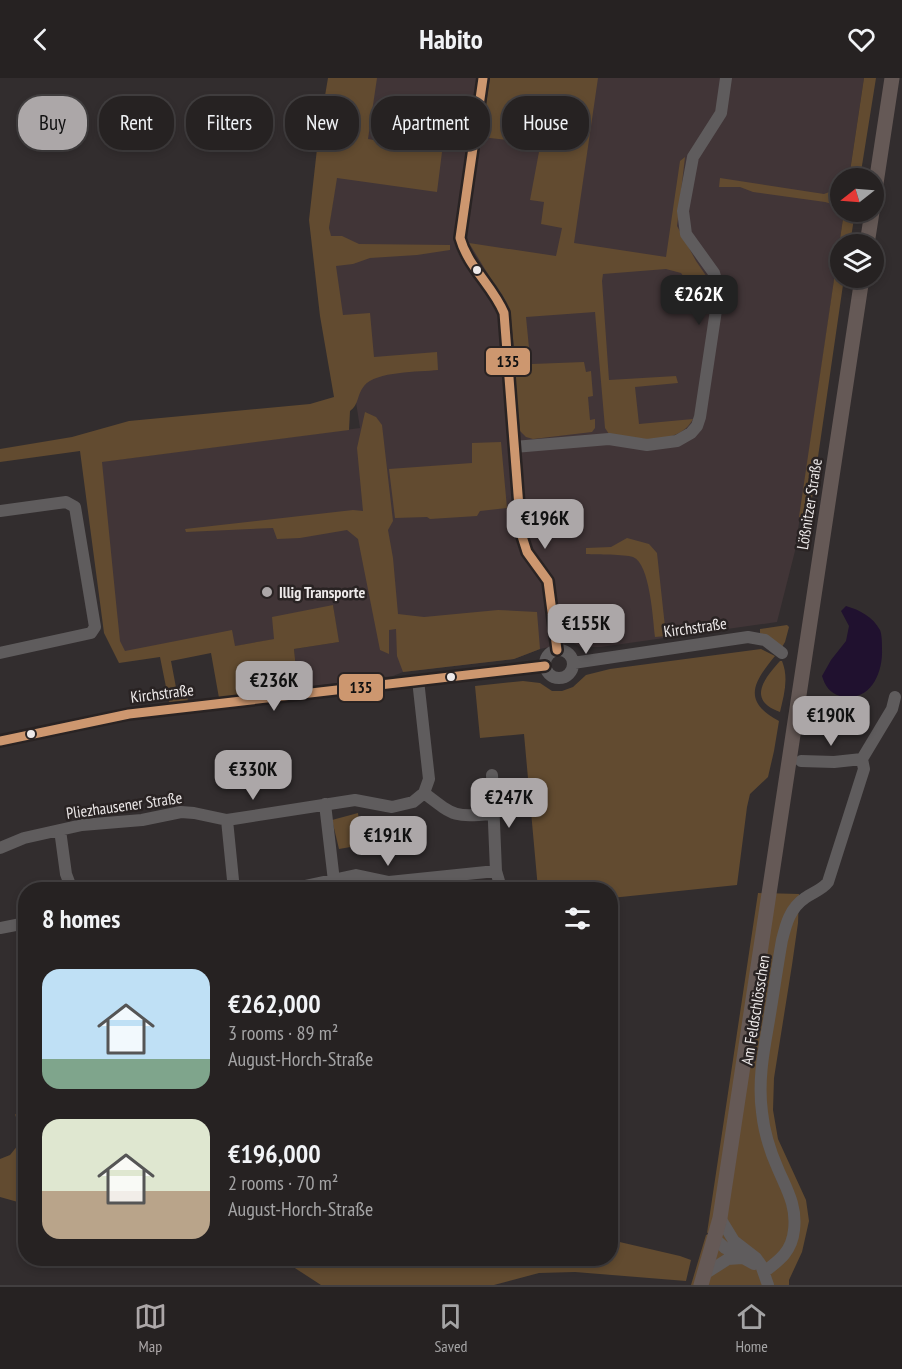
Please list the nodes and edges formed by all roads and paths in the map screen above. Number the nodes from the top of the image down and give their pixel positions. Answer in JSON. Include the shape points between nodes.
{"nodes":[{"id":1,"x":483,"y":78,"type":"edge"},
{"id":2,"x":726,"y":78,"type":"edge"},
{"id":3,"x":892,"y":78,"type":"edge"},
{"id":4,"x":878,"y":168,"type":"edge"},
{"id":5,"x":860,"y":288,"type":"edge"},
{"id":6,"x":514,"y":447,"type":"junction"},
{"id":7,"x":0,"y":511,"type":"edge"},
{"id":8,"x":557,"y":650,"type":"junction"},
{"id":9,"x":0,"y":653,"type":"edge"},
{"id":10,"x":782,"y":653,"type":"dead end"},
{"id":11,"x":573,"y":663,"type":"junction"},
{"id":12,"x":546,"y":666,"type":"junction"},
{"id":13,"x":418,"y":680,"type":"junction"},
{"id":14,"x":895,"y":697,"type":"dead end"},
{"id":15,"x":0,"y":741,"type":"edge"},
{"id":16,"x":862,"y":759,"type":"junction"},
{"id":17,"x":801,"y":761,"type":"dead end"},
{"id":18,"x":492,"y":775,"type":"dead end"},
{"id":19,"x":424,"y":792,"type":"junction"},
{"id":20,"x":325,"y":804,"type":"junction"},
{"id":21,"x":493,"y":814,"type":"junction"},
{"id":22,"x":228,"y":820,"type":"junction"},
{"id":23,"x":60,"y":830,"type":"junction"},
{"id":24,"x":0,"y":848,"type":"edge"},
{"id":25,"x":496,"y":871,"type":"junction"},
{"id":26,"x":334,"y":881,"type":"junction"},
{"id":27,"x":69,"y":882,"type":"edge"},
{"id":28,"x":233,"y":882,"type":"edge"},
{"id":29,"x":329,"y":882,"type":"edge"},
{"id":30,"x":499,"y":882,"type":"edge"},
{"id":31,"x":18,"y":925,"type":"edge"},
{"id":32,"x":0,"y":928,"type":"edge"},
{"id":33,"x":720,"y":1218,"type":"junction"},
{"id":34,"x":715,"y":1239,"type":"junction"},
{"id":35,"x":734,"y":1241,"type":"junction"},
{"id":36,"x":747,"y":1259,"type":"junction"},
{"id":37,"x":764,"y":1272,"type":"junction"},
{"id":38,"x":704,"y":1279,"type":"edge"},
{"id":39,"x":768,"y":1285,"type":"edge"}],
"edges":[{"from":1,"to":6,"type":"street","via":[[460,238],[504,313]]},
{"from":2,"to":6,"type":"street","via":[[721,113],[693,157],[683,211],[686,234],[714,273],[719,290],[696,426],[681,439],[646,445],[609,439]]},
{"from":3,"to":4,"type":"main road"},
{"from":5,"to":33,"type":"main road","name":"Lößnitzer Straße"},
{"from":6,"to":8,"type":"street","via":[[523,543],[548,581]]},
{"from":7,"to":9,"type":"street","via":[[66,502],[75,507],[95,627],[91,633]]},
{"from":8,"to":11,"type":"street","via":[[566,652]]},
{"from":8,"to":12,"type":"street","via":[[549,654]]},
{"from":10,"to":11,"type":"street","name":"Kirchstraße","via":[[765,640],[748,637]]},
{"from":11,"to":12,"type":"street","name":"Kirchstraße","via":[[569,674],[561,678],[550,674]]},
{"from":12,"to":13,"type":"street","name":"Kirchstraße"},
{"from":13,"to":15,"type":"street","name":"Kirchstraße","via":[[129,714]]},
{"from":13,"to":19,"type":"street","via":[[429,779]]},
{"from":14,"to":16,"type":"street"},
{"from":16,"to":17,"type":"street"},
{"from":16,"to":37,"type":"street","name":"Am Feldschlösschen","via":[[864,769],[828,882],[796,905],[782,940],[760,1095],[767,1140],[792,1198],[795,1228],[792,1245]]},
{"from":18,"to":21,"type":"street"},
{"from":19,"to":20,"type":"street","name":"Pliezhausener Straße","via":[[413,802],[392,807],[355,800]]},
{"from":19,"to":21,"type":"street","via":[[447,811],[462,816]]},
{"from":20,"to":22,"type":"street","name":"Pliezhausener Straße"},
{"from":20,"to":26,"type":"street"},
{"from":21,"to":25,"type":"street"},
{"from":22,"to":23,"type":"street","name":"Pliezhausener Straße","via":[[182,812]]},
{"from":22,"to":28,"type":"street"},
{"from":23,"to":24,"type":"street","name":"Pliezhausener Straße"},
{"from":23,"to":27,"type":"street","name":"Pliezhausener Straße"},
{"from":25,"to":26,"type":"street","via":[[389,882],[356,875]]},
{"from":25,"to":30,"type":"street"},
{"from":26,"to":29,"type":"street"},
{"from":31,"to":32,"type":"street"},
{"from":33,"to":34,"type":"main road","name":"Lößnitzer Straße"},
{"from":33,"to":35,"type":"street"},
{"from":34,"to":35,"type":"street"},
{"from":34,"to":36,"type":"street"},
{"from":34,"to":38,"type":"main road","name":"Lößnitzer Straße"},
{"from":35,"to":37,"type":"street","via":[[756,1258]]},
{"from":36,"to":37,"type":"street"},
{"from":36,"to":38,"type":"street","via":[[728,1259]]},
{"from":37,"to":39,"type":"street"}]}
